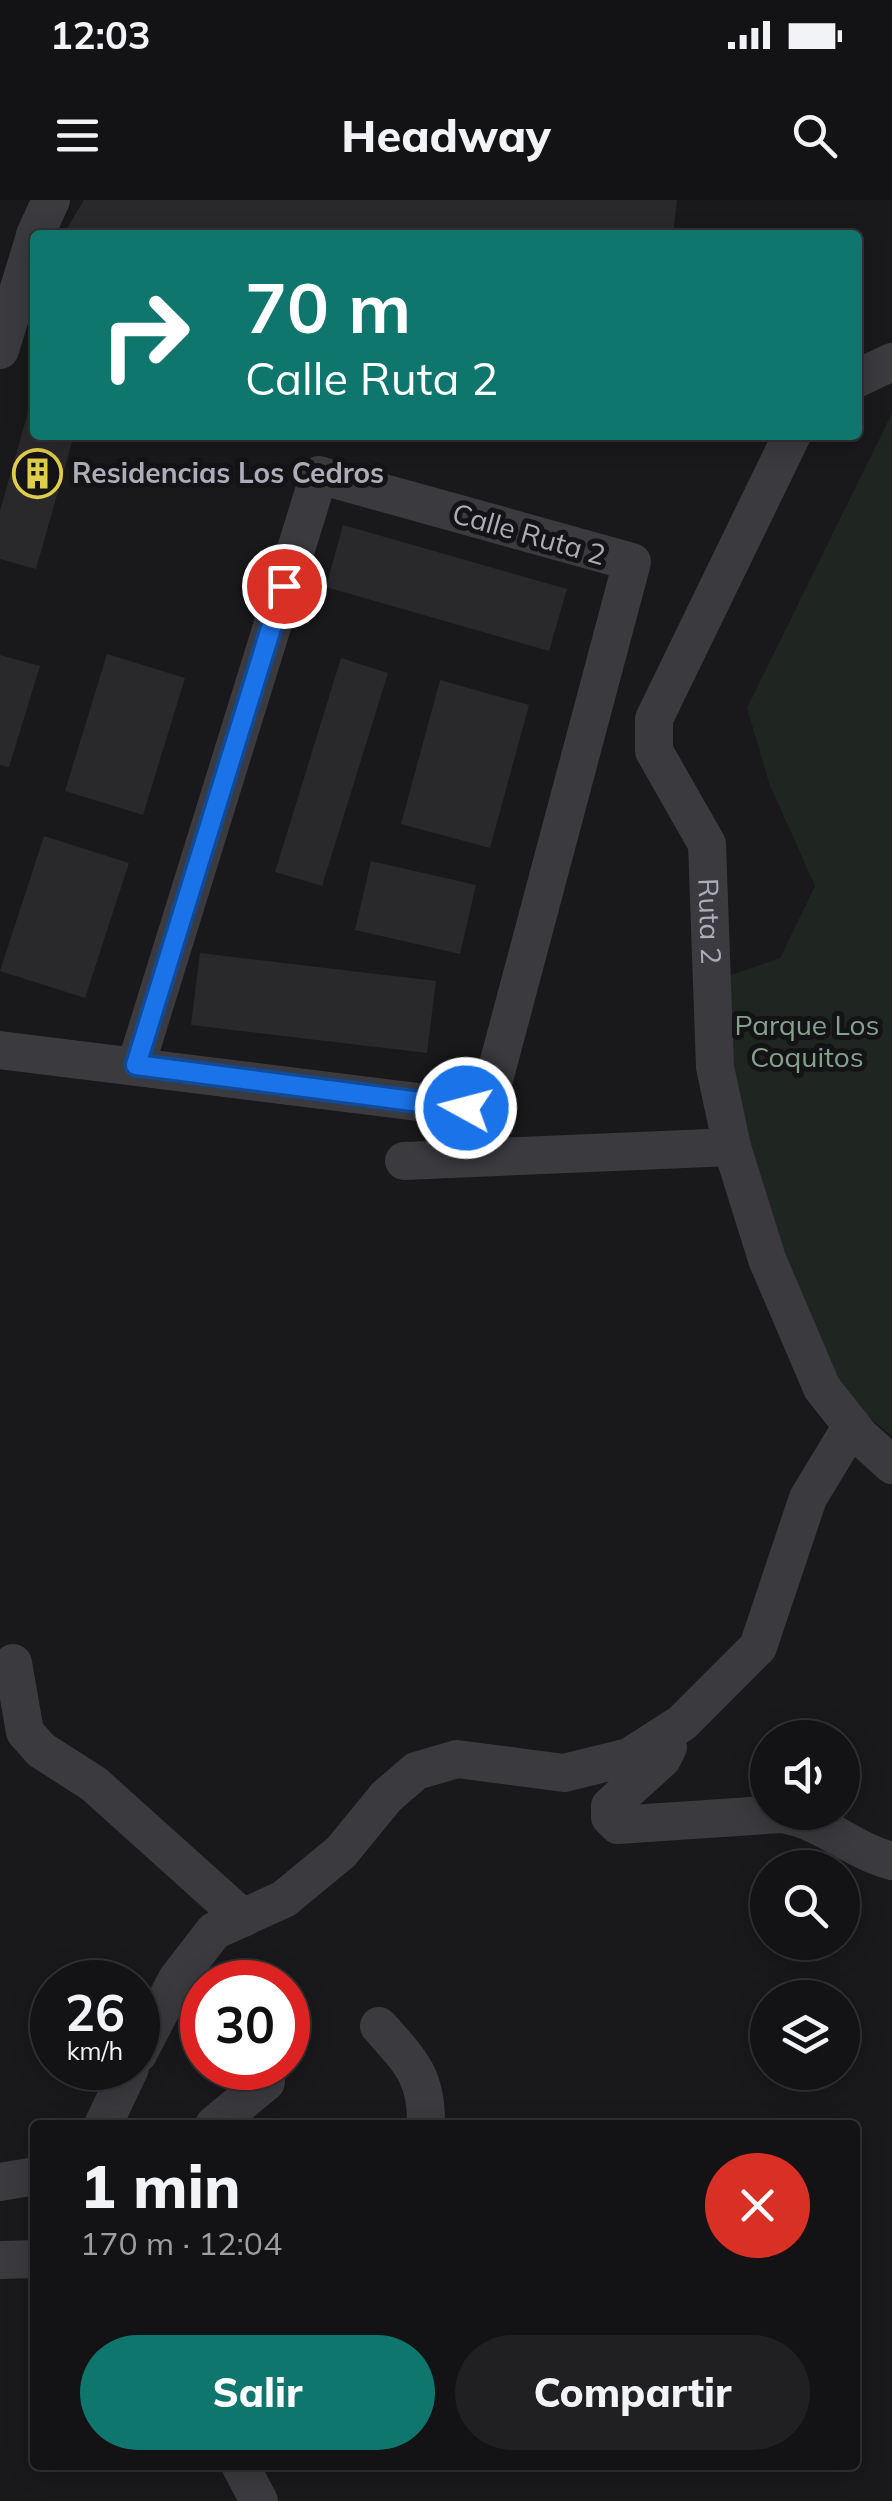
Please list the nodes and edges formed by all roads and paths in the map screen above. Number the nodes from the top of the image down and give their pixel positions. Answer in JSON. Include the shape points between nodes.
{"nodes":[{"id":1,"x":51,"y":200,"type":"edge"},
{"id":2,"x":38,"y":230,"type":"edge"},
{"id":3,"x":30,"y":252,"type":"edge"},
{"id":4,"x":0,"y":350,"type":"edge"},
{"id":5,"x":892,"y":362,"type":"edge"},
{"id":6,"x":862,"y":376,"type":"edge"},
{"id":7,"x":790,"y":440,"type":"edge"},
{"id":8,"x":0,"y":1050,"type":"edge"},
{"id":9,"x":136,"y":1065,"type":"junction"},
{"id":10,"x":732,"y":1147,"type":"junction"},
{"id":11,"x":404,"y":1162,"type":"dead end"},
{"id":12,"x":852,"y":1427,"type":"junction"},
{"id":13,"x":892,"y":1465,"type":"edge"},
{"id":14,"x":13,"y":1663,"type":"dead end"},
{"id":15,"x":682,"y":1723,"type":"junction"},
{"id":16,"x":892,"y":1862,"type":"edge"},
{"id":17,"x":243,"y":1918,"type":"junction"},
{"id":18,"x":160,"y":2011,"type":"edge"},
{"id":19,"x":379,"y":2026,"type":"dead end"},
{"id":20,"x":116,"y":2090,"type":"edge"},
{"id":21,"x":256,"y":2090,"type":"edge"},
{"id":22,"x":98,"y":2119,"type":"edge"},
{"id":23,"x":220,"y":2120,"type":"edge"},
{"id":24,"x":426,"y":2120,"type":"edge"},
{"id":25,"x":30,"y":2177,"type":"edge"},
{"id":26,"x":0,"y":2182,"type":"edge"},
{"id":27,"x":0,"y":2260,"type":"edge"},
{"id":28,"x":30,"y":2260,"type":"edge"},
{"id":29,"x":243,"y":2470,"type":"edge"},
{"id":30,"x":259,"y":2501,"type":"edge"}],
"edges":[{"from":1,"to":2,"type":"street"},
{"from":3,"to":4,"type":"street"},
{"from":5,"to":6,"type":"street"},
{"from":7,"to":10,"type":"street","name":"Ruta 2","via":[[654,718],[654,751],[707,844],[715,1066]]},
{"from":8,"to":9,"type":"street","name":"Calle Ruta 2"},
{"from":9,"to":9,"type":"street","name":"Calle Ruta 2","via":[[466,1108],[483,1095],[495,1076],[632,562],[319,475]]},
{"from":10,"to":11,"type":"street"},
{"from":10,"to":12,"type":"street","name":"Ruta 2","via":[[799,1336],[822,1388]]},
{"from":12,"to":13,"type":"street","name":"Ruta 2"},
{"from":12,"to":15,"type":"street","via":[[808,1498],[758,1647]]},
{"from":14,"to":17,"type":"street","via":[[25,1732],[41,1750],[94,1784]]},
{"from":15,"to":16,"type":"street","via":[[662,1759],[610,1806],[618,1825],[781,1814],[806,1818],[867,1855]]},
{"from":15,"to":17,"type":"street","via":[[629,1757],[564,1773],[457,1759],[416,1771],[386,1796],[341,1852],[284,1899]]},
{"from":17,"to":18,"type":"street","via":[[214,1931]]},
{"from":19,"to":24,"type":"street","via":[[417,2068]]},
{"from":20,"to":22,"type":"street"},
{"from":21,"to":23,"type":"street"},
{"from":25,"to":26,"type":"street"},
{"from":27,"to":28,"type":"street"},
{"from":29,"to":30,"type":"street"}]}
